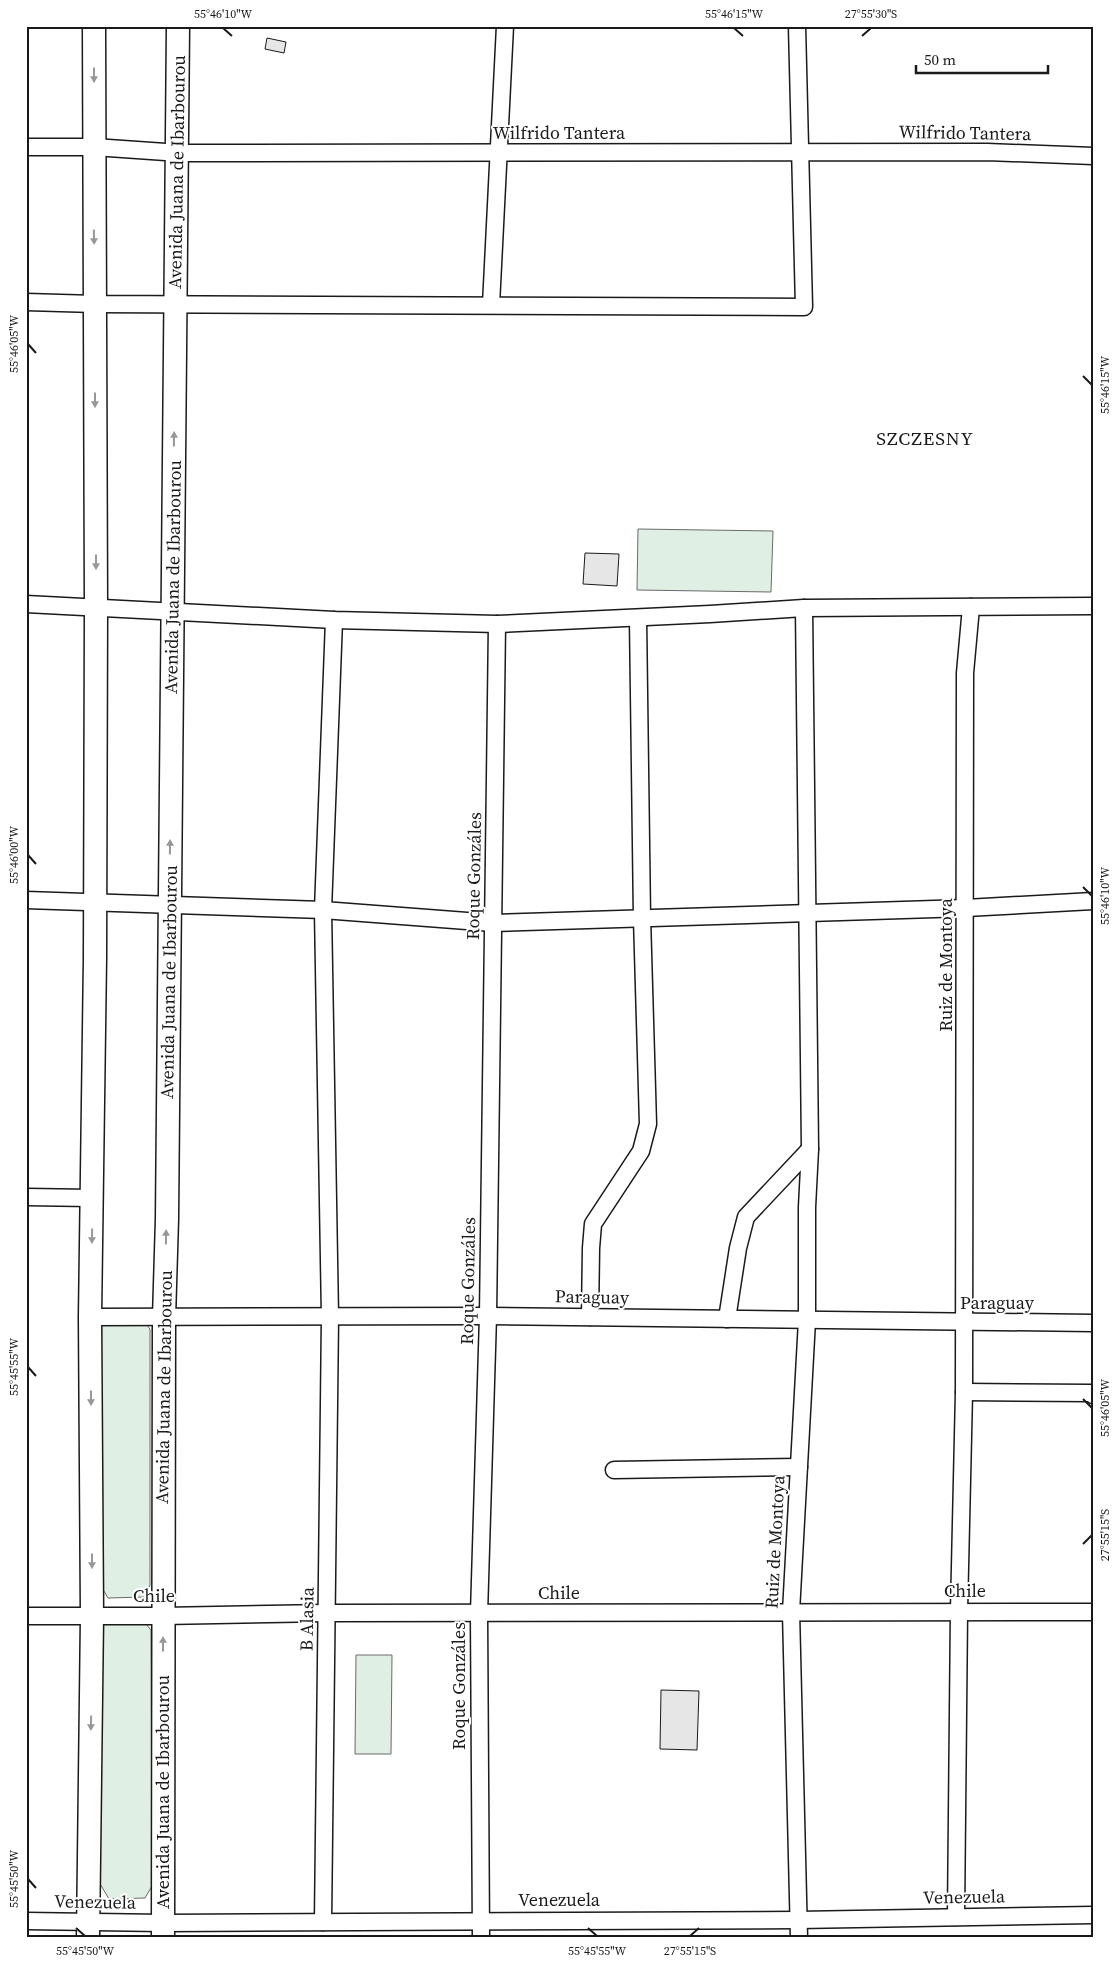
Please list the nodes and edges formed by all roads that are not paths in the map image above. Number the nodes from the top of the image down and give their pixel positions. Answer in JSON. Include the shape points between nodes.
{"nodes":[{"id":1,"x":94,"y":26,"type":"edge"},
{"id":2,"x":178,"y":26,"type":"edge"},
{"id":3,"x":505,"y":26,"type":"edge"},
{"id":4,"x":797,"y":26,"type":"edge"},
{"id":5,"x":26,"y":147,"type":"edge"},
{"id":6,"x":94,"y":148,"type":"junction"},
{"id":7,"x":177,"y":153,"type":"junction"},
{"id":8,"x":800,"y":153,"type":"junction"},
{"id":9,"x":499,"y":154,"type":"junction"},
{"id":10,"x":1093,"y":156,"type":"edge"},
{"id":11,"x":26,"y":302,"type":"edge"},
{"id":12,"x":176,"y":303,"type":"junction"},
{"id":13,"x":95,"y":304,"type":"junction"},
{"id":14,"x":492,"y":305,"type":"junction"},
{"id":15,"x":26,"y":604,"type":"edge"},
{"id":16,"x":1093,"y":606,"type":"edge"},
{"id":17,"x":971,"y":607,"type":"junction"},
{"id":18,"x":96,"y":608,"type":"junction"},
{"id":19,"x":804,"y":608,"type":"junction"},
{"id":20,"x":172,"y":612,"type":"junction"},
{"id":21,"x":638,"y":618,"type":"junction"},
{"id":22,"x":334,"y":620,"type":"junction"},
{"id":23,"x":498,"y":624,"type":"junction"},
{"id":24,"x":26,"y":900,"type":"edge"},
{"id":25,"x":1093,"y":901,"type":"edge"},
{"id":26,"x":94,"y":902,"type":"junction"},
{"id":27,"x":170,"y":904,"type":"junction"},
{"id":28,"x":966,"y":908,"type":"junction"},
{"id":29,"x":323,"y":910,"type":"junction"},
{"id":30,"x":807,"y":913,"type":"junction"},
{"id":31,"x":642,"y":918,"type":"junction"},
{"id":32,"x":493,"y":923,"type":"junction"},
{"id":33,"x":810,"y":1149,"type":"junction"},
{"id":34,"x":26,"y":1197,"type":"edge"},
{"id":35,"x":92,"y":1198,"type":"junction"},
{"id":36,"x":488,"y":1316,"type":"junction"},
{"id":37,"x":90,"y":1317,"type":"junction"},
{"id":38,"x":330,"y":1317,"type":"junction"},
{"id":39,"x":590,"y":1317,"type":"junction"},
{"id":40,"x":164,"y":1318,"type":"junction"},
{"id":41,"x":728,"y":1319,"type":"junction"},
{"id":42,"x":807,"y":1320,"type":"junction"},
{"id":43,"x":964,"y":1322,"type":"junction"},
{"id":44,"x":1093,"y":1323,"type":"edge"},
{"id":45,"x":964,"y":1392,"type":"junction"},
{"id":46,"x":1093,"y":1395,"type":"edge"},
{"id":47,"x":799,"y":1467,"type":"junction"},
{"id":48,"x":614,"y":1470,"type":"dead end"},
{"id":49,"x":959,"y":1611,"type":"junction"},
{"id":50,"x":791,"y":1612,"type":"junction"},
{"id":51,"x":1093,"y":1612,"type":"edge"},
{"id":52,"x":327,"y":1613,"type":"junction"},
{"id":53,"x":479,"y":1614,"type":"junction"},
{"id":54,"x":26,"y":1616,"type":"edge"},
{"id":55,"x":92,"y":1616,"type":"junction"},
{"id":56,"x":163,"y":1616,"type":"junction"},
{"id":57,"x":1093,"y":1915,"type":"edge"},
{"id":58,"x":956,"y":1917,"type":"junction"},
{"id":59,"x":480,"y":1920,"type":"junction"},
{"id":60,"x":798,"y":1920,"type":"junction"},
{"id":61,"x":26,"y":1921,"type":"edge"},
{"id":62,"x":323,"y":1922,"type":"junction"},
{"id":63,"x":89,"y":1929,"type":"edge"},
{"id":64,"x":163,"y":1930,"type":"edge"},
{"id":65,"x":480,"y":1938,"type":"edge"},
{"id":66,"x":799,"y":1938,"type":"edge"}],
"edges":[{"from":1,"to":6,"type":"main road","one_way":true},
{"from":2,"to":7,"type":"main road","name":"Avenida Juana de Ibarbourou"},
{"from":3,"to":9,"type":"street"},
{"from":4,"to":8,"type":"street"},
{"from":5,"to":6,"type":"street","name":"Wilfrido Tantera"},
{"from":6,"to":7,"type":"street","name":"Wilfrido Tantera"},
{"from":6,"to":13,"type":"main road","one_way":true},
{"from":7,"to":9,"type":"street","name":"Wilfrido Tantera"},
{"from":7,"to":12,"type":"main road","name":"Avenida Juana de Ibarbourou"},
{"from":8,"to":9,"type":"street","name":"Wilfrido Tantera"},
{"from":8,"to":10,"type":"street","name":"Wilfrido Tantera","via":[[987,152]]},
{"from":8,"to":14,"type":"street","via":[[804,307]]},
{"from":9,"to":14,"type":"street"},
{"from":11,"to":13,"type":"street"},
{"from":12,"to":13,"type":"street"},
{"from":12,"to":14,"type":"street"},
{"from":20,"to":12,"type":"main road","name":"Avenida Juana de Ibarbourou","one_way":true},
{"from":13,"to":18,"type":"main road","one_way":true},
{"from":15,"to":18,"type":"street"},
{"from":16,"to":17,"type":"street"},
{"from":17,"to":19,"type":"street"},
{"from":17,"to":28,"type":"street","name":"Ruiz de Montoya","via":[[966,673]]},
{"from":18,"to":20,"type":"street"},
{"from":18,"to":26,"type":"main road"},
{"from":19,"to":21,"type":"street"},
{"from":19,"to":30,"type":"street","name":"Ruiz de Montoya"},
{"from":20,"to":22,"type":"street"},
{"from":27,"to":20,"type":"main road","name":"Avenida Juana de Ibarbourou","one_way":true},
{"from":21,"to":23,"type":"street"},
{"from":21,"to":31,"type":"street"},
{"from":22,"to":23,"type":"street"},
{"from":22,"to":29,"type":"street","name":"B Alasia"},
{"from":23,"to":32,"type":"street","name":"Roque Gonzáles"},
{"from":24,"to":26,"type":"street"},
{"from":25,"to":28,"type":"street"},
{"from":26,"to":27,"type":"street"},
{"from":26,"to":35,"type":"main road"},
{"from":27,"to":29,"type":"street"},
{"from":40,"to":27,"type":"main road","name":"Avenida Juana de Ibarbourou","one_way":true},
{"from":28,"to":30,"type":"street"},
{"from":28,"to":43,"type":"street","name":"Ruiz de Montoya"},
{"from":29,"to":32,"type":"street"},
{"from":29,"to":38,"type":"street","name":"B Alasia"},
{"from":30,"to":31,"type":"street"},
{"from":30,"to":33,"type":"street","name":"Ruiz de Montoya"},
{"from":31,"to":32,"type":"street"},
{"from":31,"to":39,"type":"street","via":[[648,1124],[641,1151],[593,1224]]},
{"from":32,"to":36,"type":"street","name":"Roque Gonzáles"},
{"from":33,"to":41,"type":"street","via":[[746,1217]]},
{"from":33,"to":42,"type":"street","name":"Ruiz de Montoya"},
{"from":34,"to":35,"type":"street"},
{"from":35,"to":37,"type":"main road","one_way":true},
{"from":36,"to":38,"type":"street","name":"Paraguay"},
{"from":36,"to":39,"type":"street","name":"Paraguay"},
{"from":36,"to":53,"type":"street","name":"Roque Gonzáles"},
{"from":37,"to":40,"type":"street","name":"Paraguay"},
{"from":37,"to":55,"type":"main road","one_way":true},
{"from":38,"to":40,"type":"street","name":"Paraguay"},
{"from":38,"to":52,"type":"street","name":"B Alasia"},
{"from":39,"to":41,"type":"street","name":"Paraguay"},
{"from":40,"to":56,"type":"main road","name":"Avenida Juana de Ibarbourou"},
{"from":41,"to":42,"type":"street","name":"Paraguay"},
{"from":42,"to":43,"type":"street","name":"Paraguay"},
{"from":42,"to":47,"type":"street","name":"Ruiz de Montoya"},
{"from":43,"to":44,"type":"street","name":"Paraguay"},
{"from":43,"to":45,"type":"street","name":"Ruiz de Montoya"},
{"from":45,"to":46,"type":"street"},
{"from":45,"to":49,"type":"street","name":"Ruiz de Montoya"},
{"from":47,"to":48,"type":"street"},
{"from":47,"to":50,"type":"street","name":"Ruiz de Montoya"},
{"from":49,"to":50,"type":"street","name":"Chile"},
{"from":49,"to":51,"type":"street","name":"Chile"},
{"from":49,"to":58,"type":"street","name":"Ruiz de Montoya"},
{"from":50,"to":53,"type":"street","name":"Chile"},
{"from":50,"to":60,"type":"street","name":"Ruiz de Montoya"},
{"from":52,"to":53,"type":"street","name":"Chile"},
{"from":52,"to":56,"type":"street","name":"Chile"},
{"from":52,"to":62,"type":"street","name":"B Alasia"},
{"from":53,"to":59,"type":"street","name":"Roque Gonzáles"},
{"from":54,"to":55,"type":"street","name":"Chile"},
{"from":55,"to":56,"type":"street","name":"Chile"},
{"from":55,"to":63,"type":"main road","one_way":true},
{"from":64,"to":56,"type":"main road","name":"Avenida Juana de Ibarbourou","one_way":true},
{"from":57,"to":58,"type":"street","name":"Venezuela"},
{"from":58,"to":60,"type":"street","name":"Venezuela"},
{"from":59,"to":60,"type":"street","name":"Venezuela"},
{"from":59,"to":62,"type":"street","name":"Venezuela"},
{"from":59,"to":65,"type":"street","name":"Roque Gonzáles"},
{"from":60,"to":66,"type":"street","name":"Ruiz de Montoya"},
{"from":61,"to":63,"type":"street","name":"Venezuela"},
{"from":62,"to":64,"type":"street","name":"Venezuela"},
{"from":63,"to":64,"type":"street","name":"Venezuela"}]}
